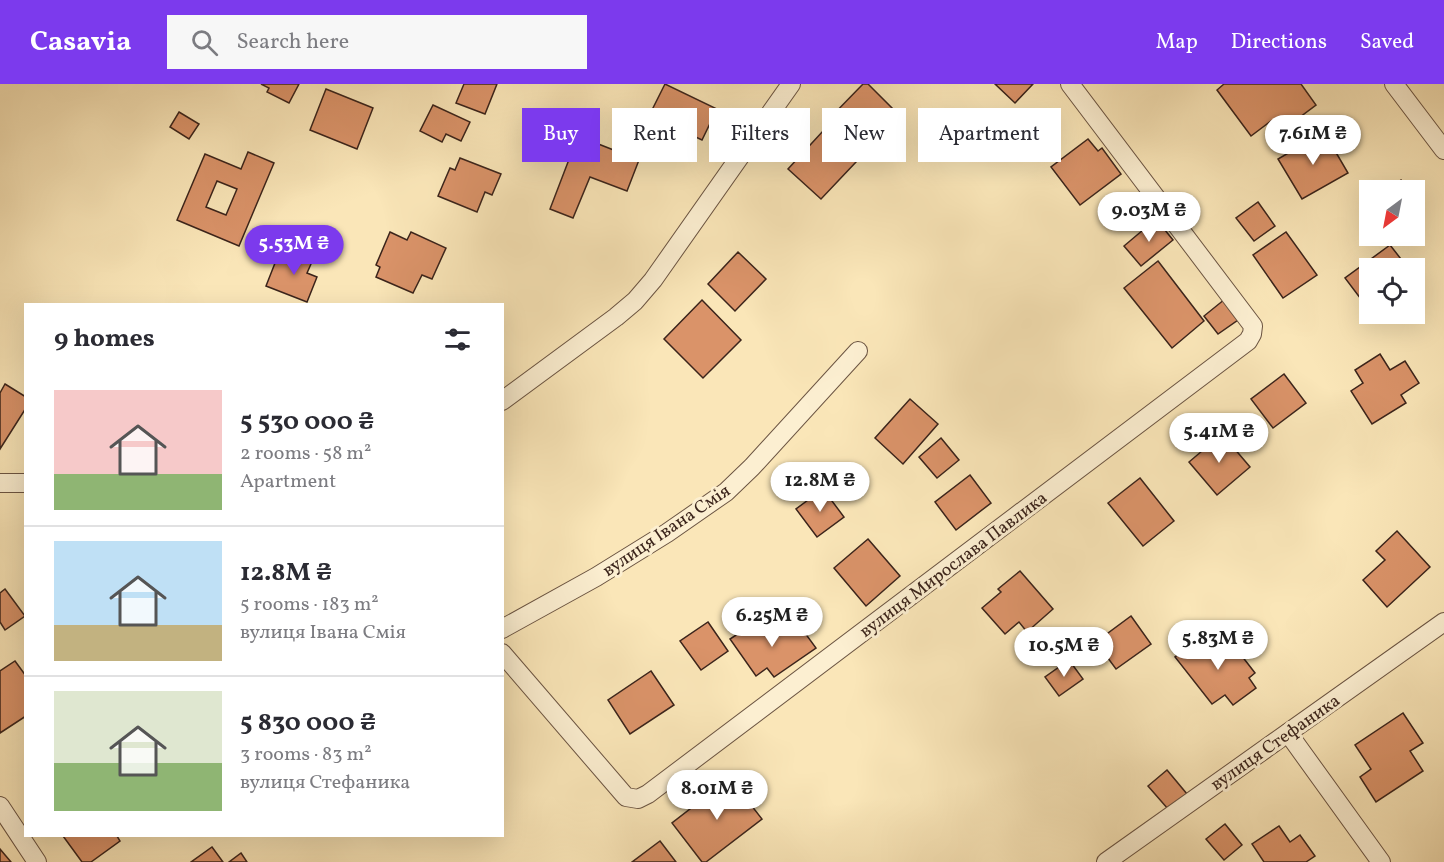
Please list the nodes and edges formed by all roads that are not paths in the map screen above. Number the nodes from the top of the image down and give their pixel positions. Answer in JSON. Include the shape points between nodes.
{"nodes":[{"id":1,"x":791,"y":84,"type":"edge"},
{"id":2,"x":1070,"y":84,"type":"edge"},
{"id":3,"x":1394,"y":84,"type":"edge"},
{"id":4,"x":1444,"y":150,"type":"edge"},
{"id":5,"x":858,"y":351,"type":"dead end"},
{"id":6,"x":504,"y":399,"type":"edge"},
{"id":7,"x":0,"y":483,"type":"edge"},
{"id":8,"x":24,"y":483,"type":"edge"},
{"id":9,"x":1444,"y":622,"type":"edge"},
{"id":10,"x":504,"y":628,"type":"edge"},
{"id":11,"x":504,"y":655,"type":"edge"},
{"id":12,"x":1288,"y":733,"type":"junction"},
{"id":13,"x":0,"y":806,"type":"edge"},
{"id":14,"x":37,"y":862,"type":"edge"},
{"id":15,"x":1106,"y":862,"type":"edge"},
{"id":16,"x":1381,"y":862,"type":"edge"}],
"edges":[{"from":1,"to":6,"type":"street","via":[[635,301]]},
{"from":2,"to":11,"type":"street","name":"вулиця Мирослава Павлика","via":[[1253,326],[1248,341],[638,799],[626,797]]},
{"from":3,"to":4,"type":"street"},
{"from":5,"to":10,"type":"street","name":"вулиця Івана Смія","via":[[726,492],[596,577]]},
{"from":7,"to":8,"type":"street"},
{"from":9,"to":12,"type":"street","name":"вулиця Стефаника"},
{"from":12,"to":15,"type":"street","name":"вулиця Стефаника"},
{"from":12,"to":16,"type":"street"},
{"from":13,"to":14,"type":"street"}]}
